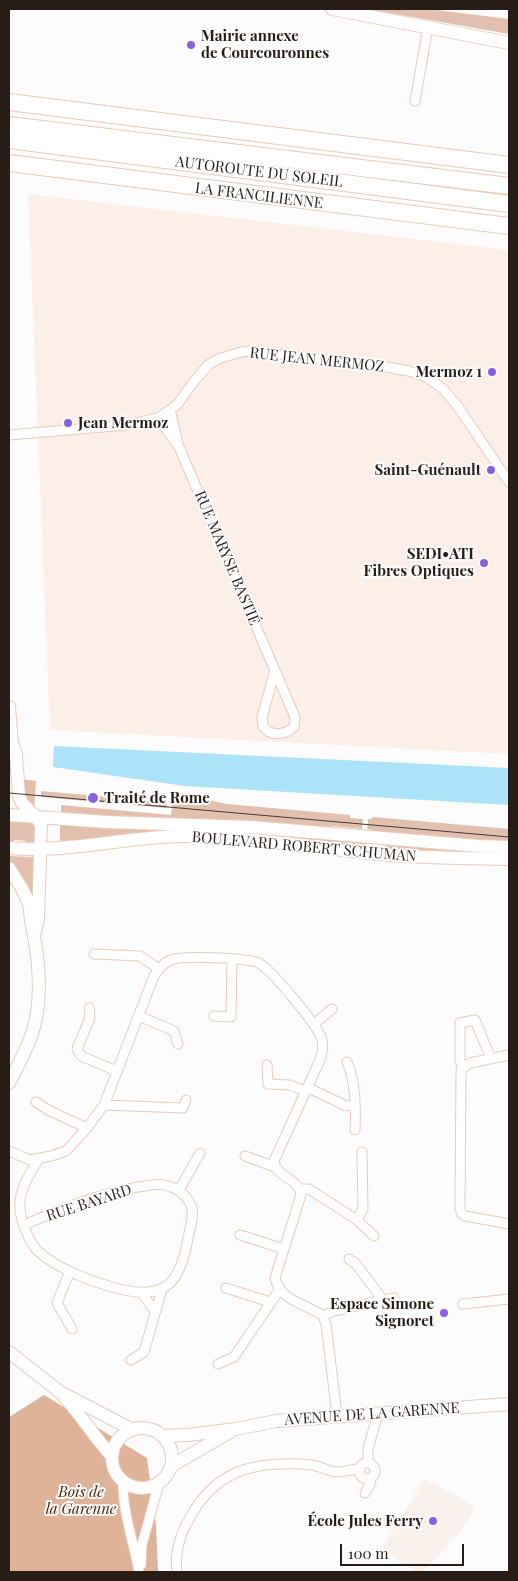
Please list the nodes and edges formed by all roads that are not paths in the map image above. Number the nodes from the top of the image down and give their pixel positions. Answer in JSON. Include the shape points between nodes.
{"nodes":[{"id":1,"x":332,"y":9,"type":"edge"},
{"id":2,"x":428,"y":27,"type":"junction"},
{"id":3,"x":509,"y":43,"type":"edge"},
{"id":4,"x":415,"y":101,"type":"dead end"},
{"id":5,"x":9,"y":102,"type":"edge"},
{"id":6,"x":9,"y":125,"type":"edge"},
{"id":7,"x":9,"y":140,"type":"edge"},
{"id":8,"x":9,"y":164,"type":"edge"},
{"id":9,"x":509,"y":165,"type":"edge"},
{"id":10,"x":509,"y":186,"type":"edge"},
{"id":11,"x":509,"y":204,"type":"edge"},
{"id":12,"x":509,"y":226,"type":"edge"},
{"id":13,"x":170,"y":410,"type":"junction"},
{"id":14,"x":158,"y":418,"type":"junction"},
{"id":15,"x":9,"y":436,"type":"edge"},
{"id":16,"x":179,"y":447,"type":"junction"},
{"id":17,"x":509,"y":482,"type":"edge"},
{"id":18,"x":275,"y":670,"type":"junction"},
{"id":19,"x":9,"y":707,"type":"edge"},
{"id":20,"x":10,"y":748,"type":"edge"},
{"id":21,"x":9,"y":814,"type":"edge"},
{"id":22,"x":36,"y":817,"type":"junction"},
{"id":23,"x":509,"y":847,"type":"edge"},
{"id":24,"x":9,"y":848,"type":"edge"},
{"id":25,"x":40,"y":850,"type":"junction"},
{"id":26,"x":509,"y":859,"type":"edge"},
{"id":27,"x":9,"y":868,"type":"edge"},
{"id":28,"x":34,"y":932,"type":"junction"},
{"id":29,"x":94,"y":954,"type":"dead end"},
{"id":30,"x":232,"y":960,"type":"junction"},
{"id":31,"x":158,"y":969,"type":"junction"},
{"id":32,"x":89,"y":1008,"type":"dead end"},
{"id":33,"x":332,"y":1009,"type":"dead end"},
{"id":34,"x":138,"y":1016,"type":"junction"},
{"id":35,"x":214,"y":1016,"type":"dead end"},
{"id":36,"x":314,"y":1024,"type":"junction"},
{"id":37,"x":178,"y":1044,"type":"dead end"},
{"id":38,"x":509,"y":1055,"type":"edge"},
{"id":39,"x":491,"y":1059,"type":"junction"},
{"id":40,"x":347,"y":1062,"type":"dead end"},
{"id":41,"x":267,"y":1065,"type":"dead end"},
{"id":42,"x":463,"y":1067,"type":"junction"},
{"id":43,"x":117,"y":1071,"type":"junction"},
{"id":44,"x":9,"y":1083,"type":"edge"},
{"id":45,"x":306,"y":1089,"type":"junction"},
{"id":46,"x":186,"y":1100,"type":"dead end"},
{"id":47,"x":36,"y":1102,"type":"dead end"},
{"id":48,"x":104,"y":1105,"type":"junction"},
{"id":49,"x":354,"y":1106,"type":"junction"},
{"id":50,"x":87,"y":1128,"type":"junction"},
{"id":51,"x":355,"y":1130,"type":"dead end"},
{"id":52,"x":9,"y":1151,"type":"edge"},
{"id":53,"x":362,"y":1152,"type":"dead end"},
{"id":54,"x":200,"y":1153,"type":"dead end"},
{"id":55,"x":245,"y":1156,"type":"dead end"},
{"id":56,"x":22,"y":1158,"type":"junction"},
{"id":57,"x":39,"y":1159,"type":"junction"},
{"id":58,"x":274,"y":1167,"type":"junction"},
{"id":59,"x":27,"y":1177,"type":"junction"},
{"id":60,"x":179,"y":1190,"type":"junction"},
{"id":61,"x":300,"y":1190,"type":"junction"},
{"id":62,"x":357,"y":1220,"type":"junction"},
{"id":63,"x":509,"y":1224,"type":"edge"},
{"id":64,"x":24,"y":1226,"type":"junction"},
{"id":65,"x":240,"y":1235,"type":"dead end"},
{"id":66,"x":374,"y":1236,"type":"dead end"},
{"id":67,"x":284,"y":1249,"type":"junction"},
{"id":68,"x":349,"y":1259,"type":"dead end"},
{"id":69,"x":70,"y":1271,"type":"junction"},
{"id":70,"x":226,"y":1288,"type":"dead end"},
{"id":71,"x":162,"y":1289,"type":"junction"},
{"id":72,"x":280,"y":1289,"type":"junction"},
{"id":73,"x":142,"y":1293,"type":"junction"},
{"id":74,"x":394,"y":1298,"type":"dead end"},
{"id":75,"x":509,"y":1299,"type":"edge"},
{"id":76,"x":382,"y":1300,"type":"junction"},
{"id":77,"x":270,"y":1302,"type":"junction"},
{"id":78,"x":463,"y":1304,"type":"dead end"},
{"id":79,"x":155,"y":1312,"type":"junction"},
{"id":80,"x":323,"y":1316,"type":"junction"},
{"id":81,"x":72,"y":1329,"type":"dead end"},
{"id":82,"x":9,"y":1352,"type":"edge"},
{"id":83,"x":131,"y":1360,"type":"dead end"},
{"id":84,"x":218,"y":1364,"type":"dead end"},
{"id":85,"x":60,"y":1392,"type":"junction"},
{"id":86,"x":509,"y":1404,"type":"edge"},
{"id":87,"x":378,"y":1413,"type":"junction"},
{"id":88,"x":337,"y":1415,"type":"junction"},
{"id":89,"x":236,"y":1429,"type":"junction"},
{"id":90,"x":133,"y":1430,"type":"junction"},
{"id":91,"x":162,"y":1436,"type":"junction"},
{"id":92,"x":113,"y":1453,"type":"junction"},
{"id":93,"x":171,"y":1466,"type":"junction"},
{"id":94,"x":364,"y":1466,"type":"junction"},
{"id":95,"x":123,"y":1481,"type":"junction"},
{"id":96,"x":159,"y":1483,"type":"junction"},
{"id":97,"x":365,"y":1493,"type":"dead end"},
{"id":98,"x":140,"y":1572,"type":"edge"},
{"id":99,"x":176,"y":1572,"type":"edge"}],
"edges":[{"from":1,"to":2,"type":"main road"},
{"from":2,"to":3,"type":"main road"},
{"from":2,"to":4,"type":"street"},
{"from":5,"to":9,"type":"highway"},
{"from":6,"to":10,"type":"highway","name":"AUTOROUTE DU SOLEIL"},
{"from":7,"to":11,"type":"highway","name":"AUTOROUTE DU SOLEIL"},
{"from":8,"to":12,"type":"highway","name":"LA FRANCILIENNE"},
{"from":13,"to":14,"type":"street","name":"RUE JEAN MERMOZ"},
{"from":13,"to":16,"type":"street","name":"RUE MARYSE BASTIÉ"},
{"from":13,"to":17,"type":"street","name":"RUE JEAN MERMOZ","via":[[208,365],[241,352],[408,371],[428,378],[442,388]]},
{"from":14,"to":15,"type":"street","name":"RUE JEAN MERMOZ","via":[[126,425]]},
{"from":14,"to":16,"type":"street","name":"RUE MARYSE BASTIÉ"},
{"from":16,"to":18,"type":"street","name":"RUE MARYSE BASTIÉ"},
{"from":18,"to":18,"type":"street","name":"RUE MARYSE BASTIÉ","via":[[295,717],[294,727],[284,734],[269,732],[262,726]]},
{"from":19,"to":20,"type":"main road"},
{"from":20,"to":22,"type":"main road","via":[[16,755],[19,796]]},
{"from":21,"to":22,"type":"main road"},
{"from":22,"to":23,"type":"main road","via":[[251,827]]},
{"from":22,"to":25,"type":"main road","via":[[41,825]]},
{"from":24,"to":25,"type":"main road","name":"BOULEVARD ROBERT SCHUMAN"},
{"from":25,"to":26,"type":"main road","name":"BOULEVARD ROBERT SCHUMAN","via":[[182,836],[289,842],[396,856]]},
{"from":25,"to":28,"type":"main road","via":[[38,919]]},
{"from":27,"to":28,"type":"main road","via":[[28,903]]},
{"from":28,"to":44,"type":"main road","via":[[38,985],[36,1016],[28,1044]]},
{"from":29,"to":31,"type":"street","via":[[140,956]]},
{"from":30,"to":31,"type":"street","via":[[179,957]]},
{"from":30,"to":35,"type":"street","via":[[231,1017]]},
{"from":30,"to":36,"type":"street","via":[[251,960],[265,967]]},
{"from":31,"to":34,"type":"street"},
{"from":32,"to":43,"type":"street","via":[[90,1018],[78,1053]]},
{"from":33,"to":36,"type":"street"},
{"from":34,"to":37,"type":"street","via":[[174,1031]]},
{"from":34,"to":43,"type":"street"},
{"from":36,"to":45,"type":"street","via":[[322,1039],[322,1054]]},
{"from":38,"to":39,"type":"street"},
{"from":39,"to":42,"type":"street"},
{"from":39,"to":42,"type":"street","via":[[475,1020],[460,1023],[460,1062]]},
{"from":40,"to":49,"type":"street"},
{"from":41,"to":45,"type":"street","via":[[268,1084]]},
{"from":42,"to":63,"type":"street","via":[[460,1074],[460,1209],[465,1216]]},
{"from":43,"to":48,"type":"street"},
{"from":45,"to":49,"type":"street"},
{"from":45,"to":58,"type":"street","via":[[276,1155]]},
{"from":46,"to":48,"type":"street","via":[[183,1108]]},
{"from":47,"to":50,"type":"street"},
{"from":48,"to":50,"type":"street"},
{"from":49,"to":51,"type":"street"},
{"from":50,"to":57,"type":"street","via":[[66,1151]]},
{"from":52,"to":56,"type":"street"},
{"from":53,"to":62,"type":"street","via":[[363,1209]]},
{"from":54,"to":60,"type":"street"},
{"from":55,"to":58,"type":"street"},
{"from":56,"to":57,"type":"street"},
{"from":56,"to":59,"type":"street"},
{"from":57,"to":59,"type":"street"},
{"from":58,"to":61,"type":"street"},
{"from":59,"to":64,"type":"street","via":[[19,1200]]},
{"from":60,"to":64,"type":"street","name":"RUE BAYARD","via":[[163,1184],[123,1190],[65,1207]]},
{"from":60,"to":71,"type":"street","via":[[191,1205],[192,1221],[182,1266],[172,1282]]},
{"from":61,"to":62,"type":"street","via":[[309,1189]]},
{"from":61,"to":67,"type":"street"},
{"from":62,"to":66,"type":"street"},
{"from":64,"to":69,"type":"street","via":[[36,1249]]},
{"from":65,"to":67,"type":"street"},
{"from":67,"to":72,"type":"street","via":[[275,1278]]},
{"from":68,"to":76,"type":"street"},
{"from":69,"to":73,"type":"street","via":[[112,1287]]},
{"from":69,"to":81,"type":"street","via":[[57,1303]]},
{"from":70,"to":77,"type":"street"},
{"from":71,"to":73,"type":"street"},
{"from":71,"to":79,"type":"street"},
{"from":72,"to":77,"type":"street"},
{"from":72,"to":80,"type":"street","via":[[296,1302]]},
{"from":73,"to":79,"type":"street"},
{"from":74,"to":76,"type":"street"},
{"from":75,"to":78,"type":"street"},
{"from":76,"to":80,"type":"street"},
{"from":77,"to":84,"type":"street","via":[[234,1356]]},
{"from":79,"to":83,"type":"street","via":[[144,1352]]},
{"from":80,"to":88,"type":"street"},
{"from":82,"to":85,"type":"main road"},
{"from":85,"to":90,"type":"main road"},
{"from":85,"to":92,"type":"main road","via":[[102,1445]]},
{"from":86,"to":87,"type":"main road","name":"AVENUE DE LA GARENNE"},
{"from":87,"to":88,"type":"main road","name":"AVENUE DE LA GARENNE"},
{"from":87,"to":94,"type":"street"},
{"from":88,"to":89,"type":"main road","name":"AVENUE DE LA GARENNE"},
{"from":89,"to":91,"type":"main road","name":"AVENUE DE LA GARENNE"},
{"from":89,"to":93,"type":"main road","name":"AVENUE DE LA GARENNE"},
{"from":90,"to":91,"type":"main road","via":[[148,1429]]},
{"from":90,"to":92,"type":"main road","via":[[119,1439]]},
{"from":91,"to":93,"type":"main road","via":[[171,1450]]},
{"from":92,"to":95,"type":"main road","via":[[114,1468]]},
{"from":93,"to":96,"type":"main road"},
{"from":94,"to":97,"type":"street","via":[[361,1475],[369,1478],[371,1483]]},
{"from":94,"to":99,"type":"street","via":[[336,1472],[312,1465],[276,1464],[247,1468],[226,1477],[202,1498],[189,1518],[176,1547]]},
{"from":95,"to":96,"type":"main road","via":[[141,1488]]},
{"from":95,"to":98,"type":"street","via":[[122,1498]]},
{"from":96,"to":98,"type":"street","via":[[142,1545]]}]}
